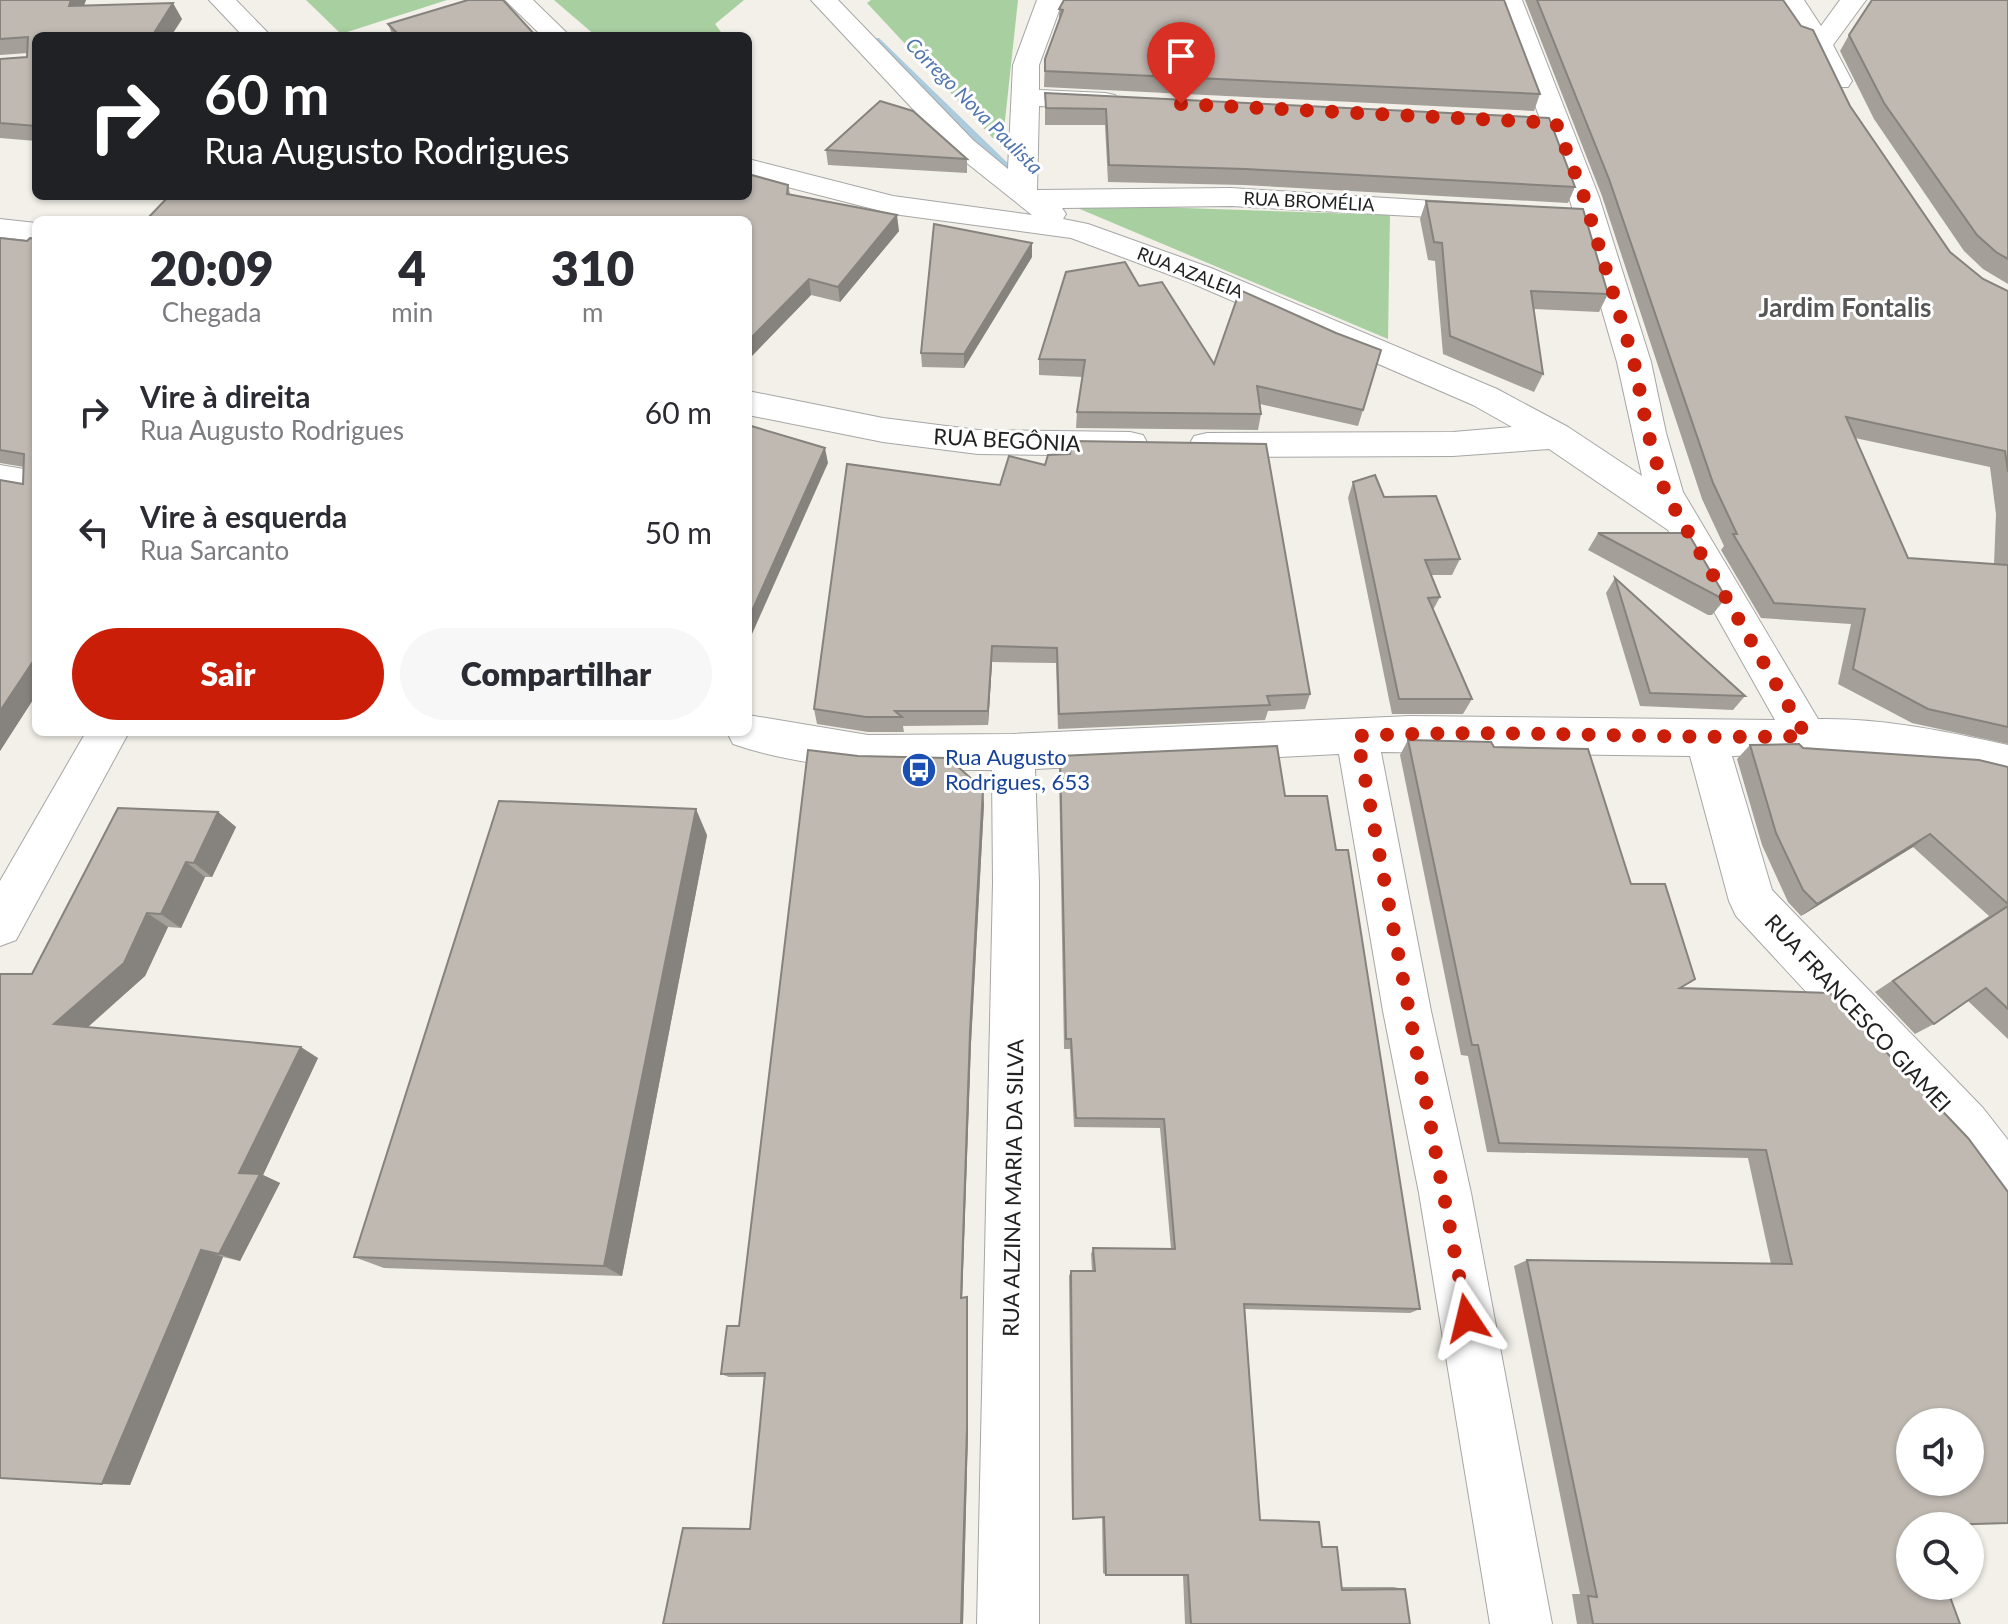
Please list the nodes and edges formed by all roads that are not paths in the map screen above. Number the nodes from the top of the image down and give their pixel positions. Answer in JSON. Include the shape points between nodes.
{"nodes":[{"id":1,"x":222,"y":0,"type":"edge"},
{"id":2,"x":518,"y":0,"type":"edge"},
{"id":3,"x":824,"y":0,"type":"edge"},
{"id":4,"x":1050,"y":0,"type":"edge"},
{"id":5,"x":1509,"y":0,"type":"edge"},
{"id":6,"x":1791,"y":0,"type":"edge"},
{"id":7,"x":1853,"y":0,"type":"edge"},
{"id":8,"x":254,"y":32,"type":"edge"},
{"id":9,"x":553,"y":32,"type":"edge"},
{"id":10,"x":1820,"y":45,"type":"junction"},
{"id":11,"x":1023,"y":97,"type":"junction"},
{"id":12,"x":1134,"y":102,"type":"edge"},
{"id":13,"x":1851,"y":108,"type":"edge"},
{"id":14,"x":752,"y":169,"type":"edge"},
{"id":15,"x":1025,"y":197,"type":"junction"},
{"id":16,"x":1516,"y":212,"type":"edge"},
{"id":17,"x":0,"y":228,"type":"edge"},
{"id":18,"x":1077,"y":230,"type":"junction"},
{"id":19,"x":32,"y":232,"type":"edge"},
{"id":20,"x":752,"y":404,"type":"edge"},
{"id":21,"x":1556,"y":436,"type":"junction"},
{"id":22,"x":0,"y":478,"type":"edge"},
{"id":23,"x":32,"y":483,"type":"edge"},
{"id":24,"x":1681,"y":520,"type":"junction"},
{"id":25,"x":752,"y":733,"type":"edge"},
{"id":26,"x":105,"y":736,"type":"edge"},
{"id":27,"x":1357,"y":736,"type":"junction"},
{"id":28,"x":1806,"y":736,"type":"junction"},
{"id":29,"x":1706,"y":739,"type":"junction"},
{"id":30,"x":1013,"y":752,"type":"junction"},
{"id":31,"x":2008,"y":763,"type":"edge"},
{"id":32,"x":13,"y":876,"type":"edge"},
{"id":33,"x":0,"y":925,"type":"edge"},
{"id":34,"x":2008,"y":1182,"type":"edge"},
{"id":35,"x":1008,"y":1624,"type":"edge"},
{"id":36,"x":1521,"y":1624,"type":"edge"}],
"edges":[{"from":1,"to":8,"type":"street"},
{"from":2,"to":9,"type":"street"},
{"from":3,"to":15,"type":"street","via":[[935,118]]},
{"from":4,"to":11,"type":"street","via":[[1026,65]]},
{"from":5,"to":24,"type":"street","via":[[1540,122],[1634,362],[1665,492]]},
{"from":6,"to":10,"type":"street"},
{"from":7,"to":10,"type":"street"},
{"from":10,"to":13,"type":"street"},
{"from":11,"to":12,"type":"street"},
{"from":11,"to":15,"type":"street"},
{"from":14,"to":18,"type":"street","name":"RUA AZALEIA","via":[[893,205]]},
{"from":15,"to":16,"type":"street","name":"RUA BROMÉLIA","via":[[1231,197]]},
{"from":15,"to":18,"type":"street"},
{"from":17,"to":19,"type":"street"},
{"from":18,"to":21,"type":"street","name":"RUA AZALEIA","via":[[1390,354]]},
{"from":20,"to":21,"type":"street","name":"RUA BEGÔNIA","via":[[883,430],[978,442],[1453,444]]},
{"from":21,"to":24,"type":"street","name":"RUA AZALEIA"},
{"from":22,"to":23,"type":"street"},
{"from":24,"to":28,"type":"street"},
{"from":25,"to":30,"type":"street","via":[[868,753]]},
{"from":26,"to":32,"type":"street"},
{"from":27,"to":29,"type":"street"},
{"from":27,"to":30,"type":"street"},
{"from":27,"to":36,"type":"street"},
{"from":28,"to":29,"type":"street"},
{"from":28,"to":31,"type":"street","via":[[1922,744]]},
{"from":29,"to":34,"type":"street","name":"RUA FRANCESCO GIAMEI","via":[[1752,901],[1965,1126]]},
{"from":30,"to":35,"type":"street","name":"RUA ALZINA MARIA DA SILVA"},
{"from":32,"to":33,"type":"street"}]}
